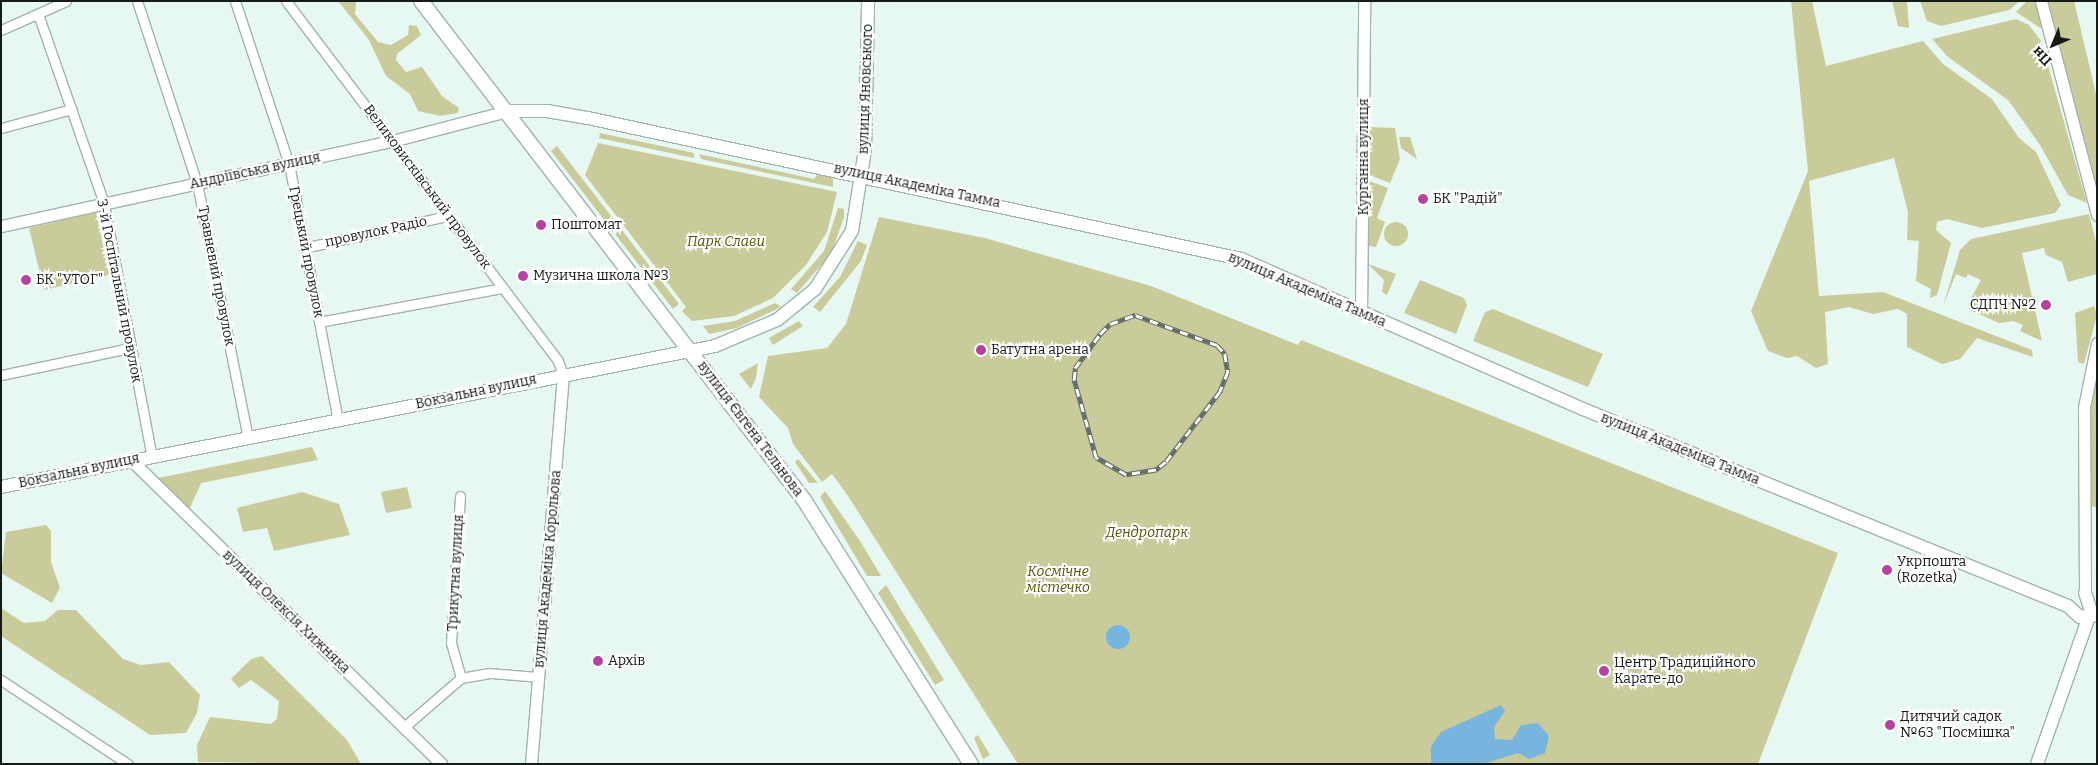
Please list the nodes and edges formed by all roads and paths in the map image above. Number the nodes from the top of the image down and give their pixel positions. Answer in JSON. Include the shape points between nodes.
{"nodes":[{"id":1,"x":66,"y":1,"type":"edge"},
{"id":2,"x":137,"y":1,"type":"edge"},
{"id":3,"x":235,"y":1,"type":"edge"},
{"id":4,"x":286,"y":1,"type":"edge"},
{"id":5,"x":421,"y":1,"type":"edge"},
{"id":6,"x":868,"y":1,"type":"edge"},
{"id":7,"x":1364,"y":1,"type":"edge"},
{"id":8,"x":2041,"y":1,"type":"edge"},
{"id":9,"x":38,"y":14,"type":"junction"},
{"id":10,"x":1,"y":30,"type":"edge"},
{"id":11,"x":72,"y":108,"type":"junction"},
{"id":12,"x":507,"y":111,"type":"junction"},
{"id":13,"x":1,"y":128,"type":"edge"},
{"id":14,"x":392,"y":141,"type":"junction"},
{"id":15,"x":289,"y":164,"type":"junction"},
{"id":16,"x":862,"y":176,"type":"junction"},
{"id":17,"x":197,"y":183,"type":"junction"},
{"id":18,"x":104,"y":204,"type":"junction"},
{"id":19,"x":2097,"y":214,"type":"edge"},
{"id":20,"x":447,"y":216,"type":"junction"},
{"id":21,"x":1,"y":226,"type":"edge"},
{"id":22,"x":304,"y":248,"type":"junction"},
{"id":23,"x":503,"y":288,"type":"junction"},
{"id":24,"x":1362,"y":312,"type":"junction"},
{"id":25,"x":319,"y":322,"type":"junction"},
{"id":26,"x":2097,"y":343,"type":"edge"},
{"id":27,"x":130,"y":348,"type":"junction"},
{"id":28,"x":690,"y":351,"type":"junction"},
{"id":29,"x":563,"y":374,"type":"junction"},
{"id":30,"x":1,"y":375,"type":"edge"},
{"id":31,"x":338,"y":421,"type":"junction"},
{"id":32,"x":248,"y":438,"type":"junction"},
{"id":33,"x":152,"y":457,"type":"junction"},
{"id":34,"x":131,"y":460,"type":"junction"},
{"id":35,"x":2,"y":486,"type":"edge"},
{"id":36,"x":460,"y":496,"type":"dead end"},
{"id":37,"x":2085,"y":610,"type":"edge"},
{"id":38,"x":539,"y":677,"type":"junction"},
{"id":39,"x":461,"y":678,"type":"junction"},
{"id":40,"x":1,"y":680,"type":"edge"},
{"id":41,"x":404,"y":728,"type":"junction"},
{"id":42,"x":128,"y":764,"type":"edge"},
{"id":43,"x":440,"y":764,"type":"edge"},
{"id":44,"x":531,"y":764,"type":"edge"},
{"id":45,"x":971,"y":764,"type":"edge"},
{"id":46,"x":2037,"y":764,"type":"edge"}],
"edges":[{"from":1,"to":9,"type":"street"},
{"from":2,"to":17,"type":"street","name":"Травневий провулок"},
{"from":3,"to":15,"type":"street","name":"Грецький провулок"},
{"from":4,"to":14,"type":"street","name":"Великовисківський провулок"},
{"from":5,"to":12,"type":"main road","name":"вулиця Євгена Тельнова"},
{"from":6,"to":16,"type":"main road","name":"вулиця Яновського"},
{"from":7,"to":24,"type":"street","name":"Курганна вулиця"},
{"from":8,"to":19,"type":"street"},
{"from":9,"to":10,"type":"street"},
{"from":9,"to":11,"type":"street","name":"3-й Госпітальний провулок"},
{"from":11,"to":13,"type":"street"},
{"from":11,"to":18,"type":"street","name":"3-й Госпітальний провулок"},
{"from":12,"to":14,"type":"street","name":"Андріївська вулиця"},
{"from":12,"to":16,"type":"main road","name":"вулиця Академіка Тамма","via":[[546,111],[588,118]]},
{"from":12,"to":28,"type":"main road","name":"вулиця Євгена Тельнова"},
{"from":14,"to":15,"type":"street","name":"Андріївська вулиця"},
{"from":14,"to":20,"type":"street","name":"Великовисківський провулок"},
{"from":15,"to":17,"type":"street","name":"Андріївська вулиця"},
{"from":15,"to":22,"type":"street","name":"Грецький провулок"},
{"from":16,"to":24,"type":"main road","name":"вулиця Академіка Тамма","via":[[1207,248]]},
{"from":16,"to":28,"type":"main road","name":"Вокзальна вулиця","via":[[852,231],[815,289],[795,307],[754,331]]},
{"from":17,"to":18,"type":"street","name":"Андріївська вулиця"},
{"from":17,"to":32,"type":"street","name":"Травневий провулок"},
{"from":18,"to":21,"type":"street","name":"Андріївська вулиця"},
{"from":18,"to":27,"type":"street","name":"3-й Госпітальний провулок"},
{"from":20,"to":22,"type":"street","name":"провулок Радіо"},
{"from":20,"to":23,"type":"street","name":"Великовисківський провулок"},
{"from":22,"to":25,"type":"street","name":"Грецький провулок"},
{"from":23,"to":25,"type":"street"},
{"from":23,"to":29,"type":"street","name":"Великовисківський провулок","via":[[558,360]]},
{"from":24,"to":37,"type":"main road","name":"вулиця Академіка Тамма","via":[[1690,454]]},
{"from":25,"to":31,"type":"street","name":"Грецький провулок"},
{"from":26,"to":37,"type":"street","via":[[2084,407]]},
{"from":27,"to":30,"type":"street"},
{"from":27,"to":33,"type":"street","name":"3-й Госпітальний провулок"},
{"from":28,"to":29,"type":"main road","name":"Вокзальна вулиця"},
{"from":28,"to":45,"type":"main road","name":"вулиця Євгена Тельнова","via":[[804,500]]},
{"from":29,"to":31,"type":"main road","name":"Вокзальна вулиця"},
{"from":29,"to":38,"type":"street","name":"вулиця Академіка Корольова"},
{"from":31,"to":32,"type":"main road","name":"Вокзальна вулиця"},
{"from":32,"to":33,"type":"main road","name":"Вокзальна вулиця"},
{"from":33,"to":34,"type":"main road","name":"Вокзальна вулиця"},
{"from":34,"to":35,"type":"main road","name":"Вокзальна вулиця"},
{"from":34,"to":41,"type":"street","name":"вулиця Олексія Хижняка"},
{"from":36,"to":39,"type":"street","name":"Трикутна вулиця","via":[[451,643]]},
{"from":37,"to":46,"type":"main road"},
{"from":38,"to":39,"type":"street","via":[[490,673]]},
{"from":38,"to":44,"type":"street","name":"вулиця Академіка Корольова"},
{"from":39,"to":41,"type":"street"},
{"from":40,"to":42,"type":"street"},
{"from":41,"to":43,"type":"street","name":"вулиця Олексія Хижняка"}]}
